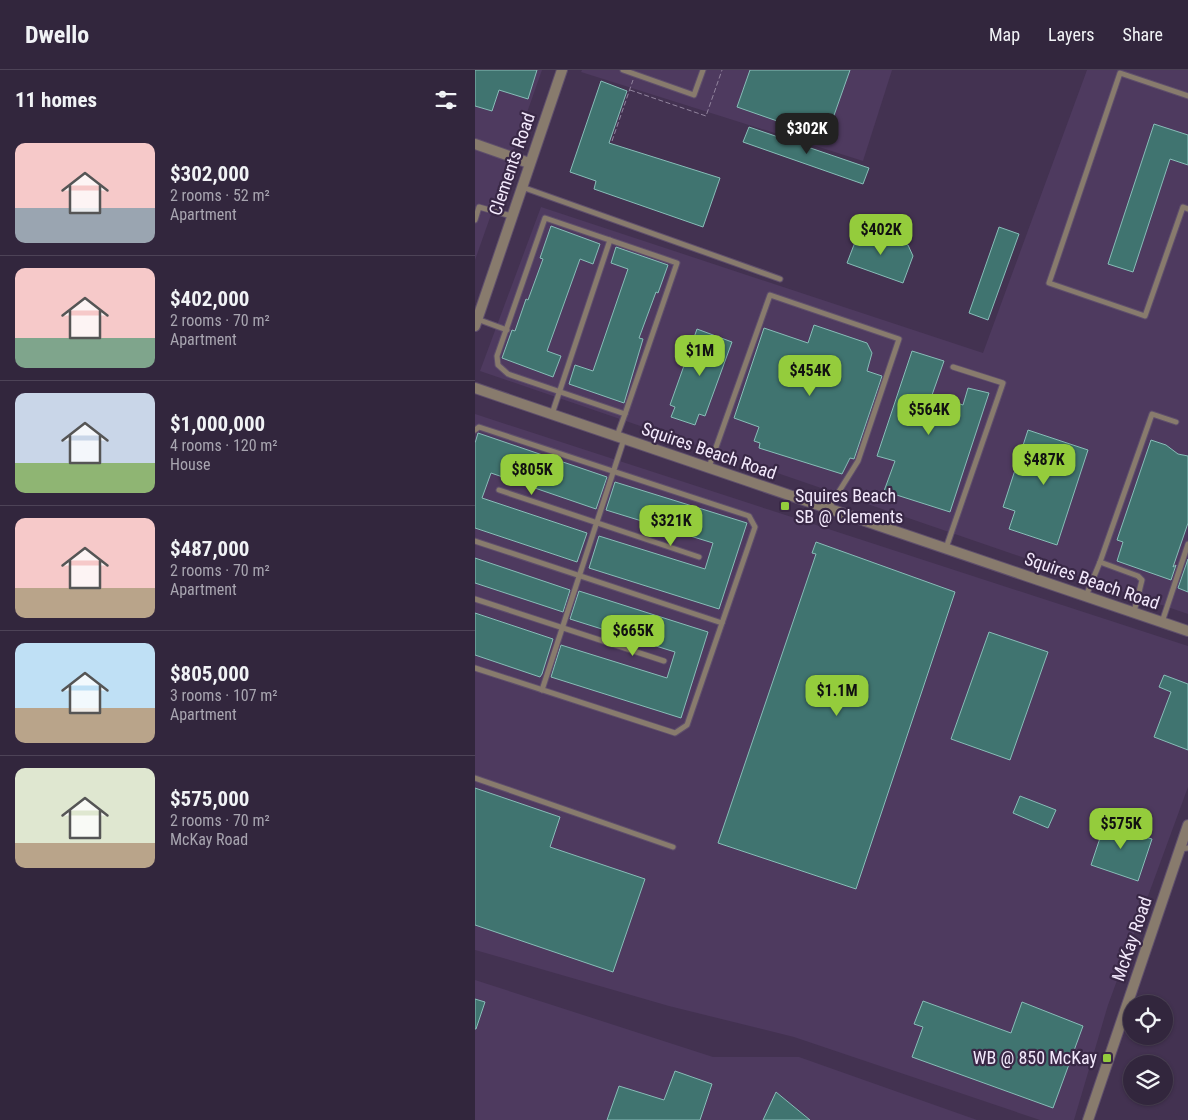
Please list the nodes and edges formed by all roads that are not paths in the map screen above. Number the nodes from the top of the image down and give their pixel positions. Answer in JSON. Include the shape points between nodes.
{"nodes":[{"id":1,"x":562,"y":70,"type":"edge"},
{"id":2,"x":623,"y":70,"type":"edge"},
{"id":3,"x":703,"y":70,"type":"edge"},
{"id":4,"x":1188,"y":96,"type":"edge"},
{"id":5,"x":475,"y":144,"type":"edge"},
{"id":6,"x":529,"y":163,"type":"junction"},
{"id":7,"x":521,"y":187,"type":"junction"},
{"id":8,"x":1188,"y":209,"type":"edge"},
{"id":9,"x":511,"y":216,"type":"junction"},
{"id":10,"x":475,"y":220,"type":"edge"},
{"id":11,"x":610,"y":240,"type":"junction"},
{"id":12,"x":780,"y":279,"type":"dead end"},
{"id":13,"x":476,"y":323,"type":"edge"},
{"id":14,"x":507,"y":330,"type":"junction"},
{"id":15,"x":953,"y":367,"type":"dead end"},
{"id":16,"x":475,"y":388,"type":"edge"},
{"id":17,"x":559,"y":392,"type":"junction"},
{"id":18,"x":552,"y":414,"type":"junction"},
{"id":19,"x":625,"y":414,"type":"junction"},
{"id":20,"x":1176,"y":422,"type":"dead end"},
{"id":21,"x":475,"y":430,"type":"edge"},
{"id":22,"x":621,"y":438,"type":"junction"},
{"id":23,"x":709,"y":467,"type":"junction"},
{"id":24,"x":615,"y":472,"type":"junction"},
{"id":25,"x":499,"y":490,"type":"dead end"},
{"id":26,"x":828,"y":509,"type":"junction"},
{"id":27,"x":597,"y":523,"type":"junction"},
{"id":28,"x":475,"y":541,"type":"edge"},
{"id":29,"x":1188,"y":544,"type":"edge"},
{"id":30,"x":945,"y":549,"type":"junction"},
{"id":31,"x":699,"y":557,"type":"dead end"},
{"id":32,"x":1101,"y":562,"type":"junction"},
{"id":33,"x":578,"y":575,"type":"junction"},
{"id":34,"x":1086,"y":596,"type":"junction"},
{"id":35,"x":475,"y":599,"type":"edge"},
{"id":36,"x":1134,"y":612,"type":"junction"},
{"id":37,"x":1162,"y":622,"type":"junction"},
{"id":38,"x":722,"y":623,"type":"junction"},
{"id":39,"x":561,"y":628,"type":"junction"},
{"id":40,"x":1188,"y":631,"type":"edge"},
{"id":41,"x":664,"y":661,"type":"dead end"},
{"id":42,"x":475,"y":668,"type":"edge"},
{"id":43,"x":542,"y":690,"type":"junction"},
{"id":44,"x":475,"y":778,"type":"edge"},
{"id":45,"x":1188,"y":825,"type":"edge"},
{"id":46,"x":673,"y":847,"type":"dead end"},
{"id":47,"x":1184,"y":848,"type":"edge"},
{"id":48,"x":1088,"y":1120,"type":"edge"}],
"edges":[{"from":1,"to":6,"type":"street","name":"Clements Road"},
{"from":2,"to":3,"type":"lane","via":[[694,95]]},
{"from":4,"to":8,"type":"lane","via":[[1120,73],[1049,284],[1145,316],[1183,207]]},
{"from":5,"to":6,"type":"street"},
{"from":6,"to":7,"type":"street","name":"Clements Road"},
{"from":7,"to":9,"type":"street","name":"Clements Road"},
{"from":7,"to":12,"type":"lane"},
{"from":9,"to":10,"type":"lane","via":[[479,207]]},
{"from":9,"to":13,"type":"street","name":"Clements Road"},
{"from":11,"to":14,"type":"lane","via":[[545,218]]},
{"from":11,"to":17,"type":"lane"},
{"from":11,"to":19,"type":"lane","via":[[677,263]]},
{"from":13,"to":14,"type":"lane"},
{"from":14,"to":17,"type":"lane","via":[[497,356],[500,369]]},
{"from":15,"to":30,"type":"lane","via":[[1003,383]]},
{"from":16,"to":18,"type":"street","name":"Squires Beach Road"},
{"from":17,"to":18,"type":"lane"},
{"from":17,"to":19,"type":"lane"},
{"from":18,"to":22,"type":"street","name":"Squires Beach Road"},
{"from":19,"to":22,"type":"lane"},
{"from":20,"to":32,"type":"lane","via":[[1152,414]]},
{"from":21,"to":24,"type":"lane","via":[[479,427]]},
{"from":22,"to":23,"type":"street","name":"Squires Beach Road"},
{"from":22,"to":24,"type":"lane"},
{"from":23,"to":26,"type":"street","name":"Squires Beach Road"},
{"from":23,"to":26,"type":"lane","via":[[770,295],[899,339],[858,461]]},
{"from":24,"to":27,"type":"lane"},
{"from":24,"to":38,"type":"lane","via":[[749,516],[755,527]]},
{"from":25,"to":27,"type":"lane"},
{"from":26,"to":30,"type":"street","name":"Squires Beach Road"},
{"from":27,"to":31,"type":"lane"},
{"from":27,"to":33,"type":"lane"},
{"from":28,"to":33,"type":"lane"},
{"from":29,"to":37,"type":"lane"},
{"from":30,"to":34,"type":"street","name":"Squires Beach Road"},
{"from":32,"to":34,"type":"lane"},
{"from":32,"to":36,"type":"lane","via":[[1143,580]]},
{"from":33,"to":38,"type":"lane"},
{"from":33,"to":39,"type":"lane"},
{"from":34,"to":36,"type":"street","name":"Squires Beach Road"},
{"from":35,"to":39,"type":"lane"},
{"from":36,"to":37,"type":"street","name":"Squires Beach Road"},
{"from":37,"to":40,"type":"street","name":"Squires Beach Road"},
{"from":38,"to":43,"type":"lane","via":[[687,725],[675,733]]},
{"from":39,"to":41,"type":"lane"},
{"from":39,"to":43,"type":"lane"},
{"from":42,"to":43,"type":"lane"},
{"from":44,"to":46,"type":"lane"},
{"from":45,"to":47,"type":"street","name":"McKay Road"},
{"from":47,"to":48,"type":"street","name":"McKay Road"}]}
